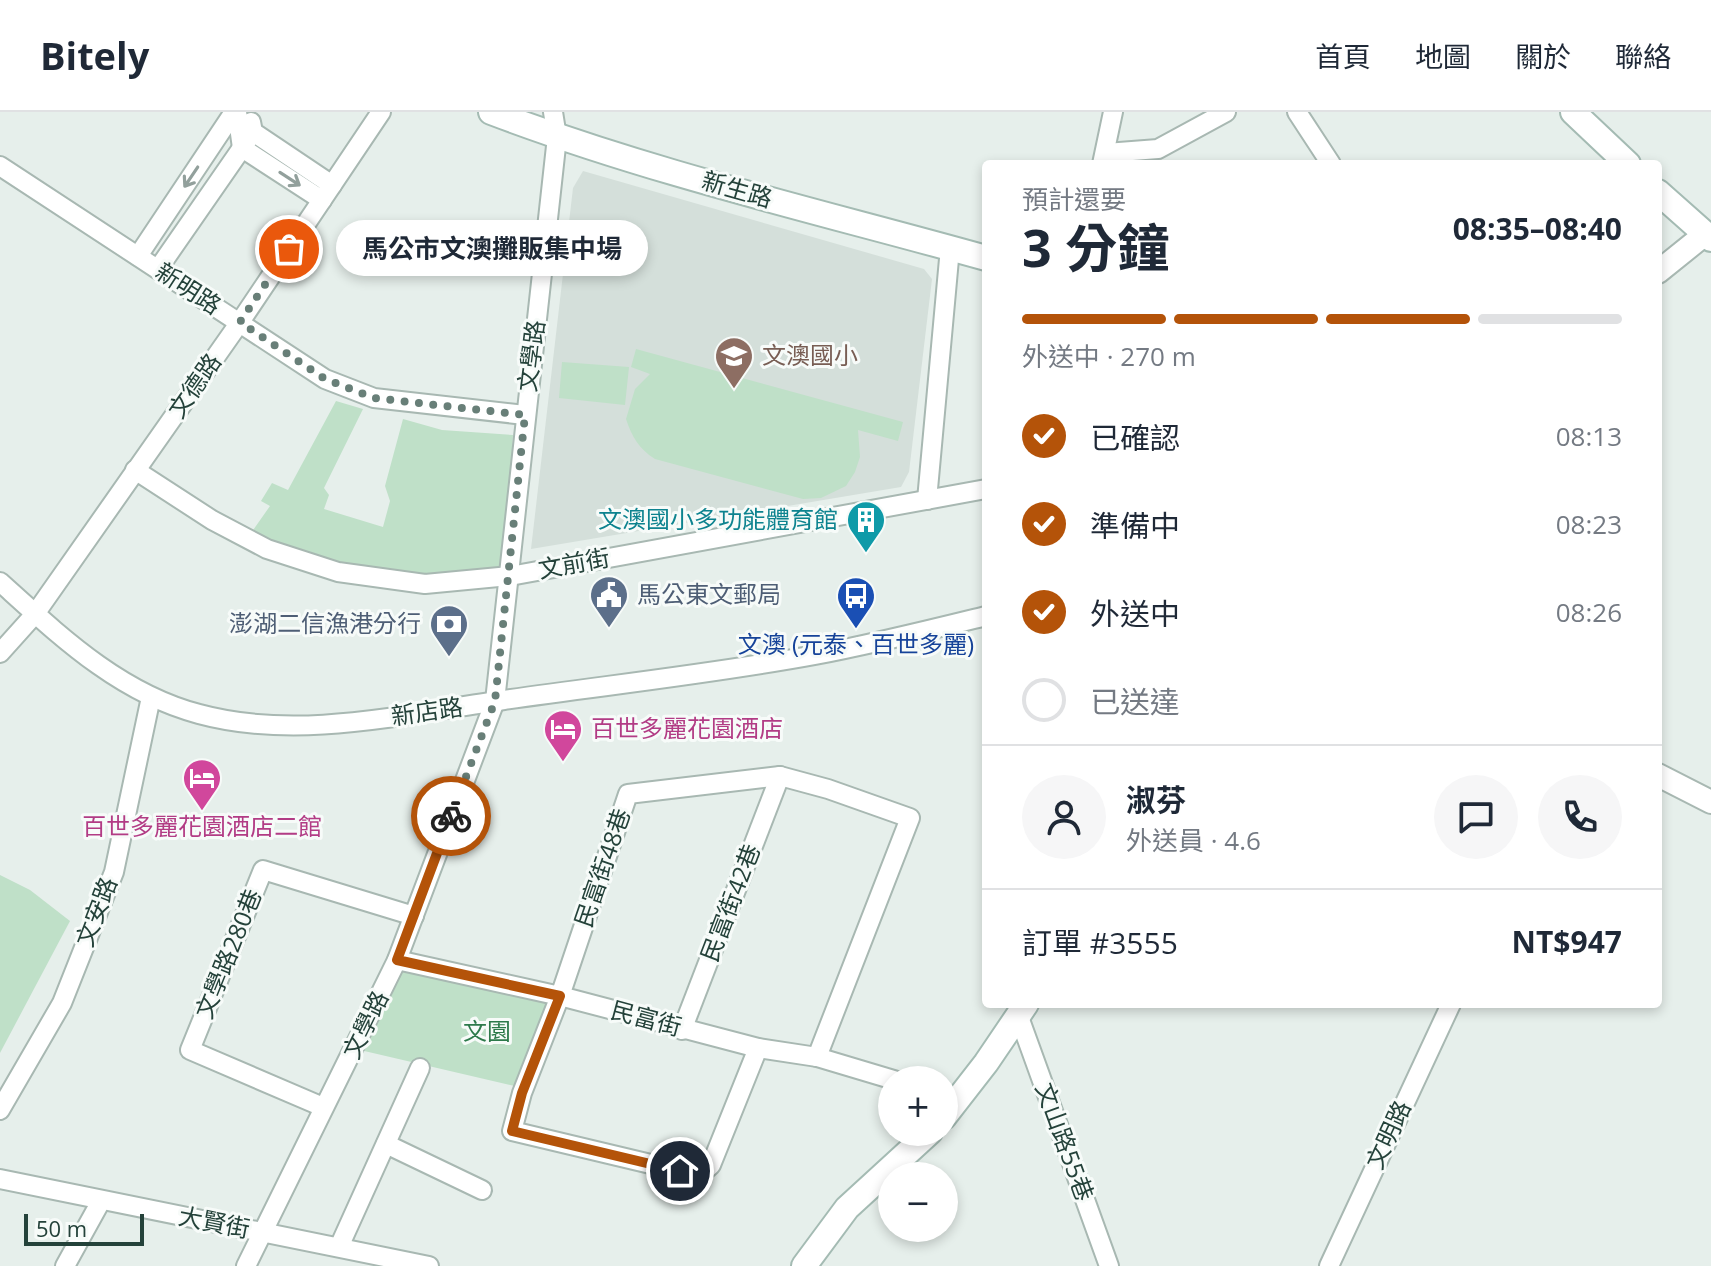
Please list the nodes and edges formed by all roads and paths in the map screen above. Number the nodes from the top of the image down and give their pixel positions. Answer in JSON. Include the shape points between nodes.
{"nodes":[{"id":1,"x":235,"y":112,"type":"edge"},
{"id":2,"x":249,"y":112,"type":"edge"},
{"id":3,"x":381,"y":112,"type":"edge"},
{"id":4,"x":491,"y":112,"type":"edge"},
{"id":5,"x":553,"y":112,"type":"edge"},
{"id":6,"x":1113,"y":112,"type":"edge"},
{"id":7,"x":1226,"y":112,"type":"edge"},
{"id":8,"x":1297,"y":112,"type":"edge"},
{"id":9,"x":1573,"y":112,"type":"edge"},
{"id":10,"x":253,"y":132,"type":"junction"},
{"id":11,"x":557,"y":137,"type":"junction"},
{"id":12,"x":242,"y":148,"type":"junction"},
{"id":13,"x":1162,"y":157,"type":"edge"},
{"id":14,"x":1104,"y":159,"type":"edge"},
{"id":15,"x":1328,"y":160,"type":"edge"},
{"id":16,"x":1624,"y":160,"type":"edge"},
{"id":17,"x":0,"y":166,"type":"edge"},
{"id":18,"x":327,"y":192,"type":"junction"},
{"id":19,"x":1662,"y":195,"type":"edge"},
{"id":20,"x":1709,"y":232,"type":"edge"},
{"id":21,"x":950,"y":248,"type":"junction"},
{"id":22,"x":138,"y":256,"type":"junction"},
{"id":23,"x":982,"y":257,"type":"edge"},
{"id":24,"x":158,"y":269,"type":"junction"},
{"id":25,"x":1662,"y":269,"type":"edge"},
{"id":26,"x":240,"y":322,"type":"junction"},
{"id":27,"x":525,"y":415,"type":"junction"},
{"id":28,"x":135,"y":470,"type":"junction"},
{"id":29,"x":982,"y":490,"type":"edge"},
{"id":30,"x":927,"y":500,"type":"junction"},
{"id":31,"x":510,"y":576,"type":"junction"},
{"id":32,"x":0,"y":582,"type":"edge"},
{"id":33,"x":35,"y":614,"type":"junction"},
{"id":34,"x":982,"y":617,"type":"edge"},
{"id":35,"x":0,"y":653,"type":"edge"},
{"id":36,"x":151,"y":697,"type":"junction"},
{"id":37,"x":495,"y":701,"type":"junction"},
{"id":38,"x":780,"y":776,"type":"junction"},
{"id":39,"x":1662,"y":777,"type":"edge"},
{"id":40,"x":1711,"y":802,"type":"edge"},
{"id":41,"x":414,"y":916,"type":"junction"},
{"id":42,"x":397,"y":960,"type":"junction"},
{"id":43,"x":560,"y":996,"type":"junction"},
{"id":44,"x":1449,"y":1008,"type":"edge"},
{"id":45,"x":1022,"y":1010,"type":"edge"},
{"id":46,"x":682,"y":1030,"type":"junction"},
{"id":47,"x":758,"y":1048,"type":"junction"},
{"id":48,"x":817,"y":1057,"type":"junction"},
{"id":49,"x":420,"y":1068,"type":"dead end"},
{"id":50,"x":878,"y":1075,"type":"edge"},
{"id":51,"x":958,"y":1092,"type":"edge"},
{"id":52,"x":323,"y":1107,"type":"junction"},
{"id":53,"x":0,"y":1110,"type":"edge"},
{"id":54,"x":386,"y":1144,"type":"junction"},
{"id":55,"x":915,"y":1146,"type":"edge"},
{"id":56,"x":0,"y":1179,"type":"edge"},
{"id":57,"x":482,"y":1190,"type":"dead end"},
{"id":58,"x":101,"y":1201,"type":"junction"},
{"id":59,"x":264,"y":1232,"type":"junction"},
{"id":60,"x":339,"y":1247,"type":"junction"},
{"id":61,"x":65,"y":1266,"type":"edge"},
{"id":62,"x":246,"y":1266,"type":"edge"},
{"id":63,"x":429,"y":1266,"type":"edge"},
{"id":64,"x":804,"y":1266,"type":"edge"},
{"id":65,"x":1109,"y":1266,"type":"edge"},
{"id":66,"x":1329,"y":1266,"type":"edge"}],
"edges":[{"from":1,"to":12,"type":"street"},
{"from":1,"to":22,"type":"street","one_way":true},
{"from":2,"to":10,"type":"street"},
{"from":3,"to":18,"type":"street","name":"文德路"},
{"from":4,"to":11,"type":"main road","name":"新生路"},
{"from":5,"to":11,"type":"street","name":"文學路"},
{"from":6,"to":14,"type":"street"},
{"from":7,"to":13,"type":"street"},
{"from":8,"to":15,"type":"street"},
{"from":9,"to":16,"type":"main road"},
{"from":10,"to":12,"type":"street"},
{"from":10,"to":18,"type":"street"},
{"from":11,"to":21,"type":"main road","name":"新生路"},
{"from":11,"to":27,"type":"street","name":"文學路"},
{"from":12,"to":18,"type":"street","one_way":true},
{"from":12,"to":24,"type":"street"},
{"from":13,"to":14,"type":"street"},
{"from":17,"to":22,"type":"street","name":"新明路"},
{"from":18,"to":26,"type":"street","name":"文德路"},
{"from":19,"to":20,"type":"main road"},
{"from":20,"to":25,"type":"street"},
{"from":21,"to":23,"type":"main road","name":"新生路"},
{"from":21,"to":30,"type":"street"},
{"from":22,"to":24,"type":"street","name":"新明路"},
{"from":24,"to":26,"type":"street","name":"新明路"},
{"from":26,"to":27,"type":"street","name":"新明路","via":[[325,379],[374,398]]},
{"from":26,"to":28,"type":"street","name":"文德路"},
{"from":27,"to":31,"type":"street","name":"文學路"},
{"from":28,"to":31,"type":"street","name":"文前街","via":[[267,549],[338,572],[425,584]]},
{"from":28,"to":33,"type":"street","name":"文德路"},
{"from":29,"to":30,"type":"street","name":"文前街"},
{"from":30,"to":31,"type":"street","name":"文前街"},
{"from":31,"to":37,"type":"street","name":"文學路"},
{"from":32,"to":33,"type":"street","name":"新店路"},
{"from":33,"to":35,"type":"street","name":"文德路"},
{"from":33,"to":36,"type":"street","name":"新店路","via":[[100,667]]},
{"from":34,"to":37,"type":"street","name":"新店路","via":[[801,657]]},
{"from":36,"to":37,"type":"street","name":"新店路","via":[[199,715],[257,725],[351,722]]},
{"from":36,"to":53,"type":"street","name":"文安路","via":[[114,872],[62,1003]]},
{"from":37,"to":41,"type":"street","name":"文學路"},
{"from":38,"to":43,"type":"street","name":"民富街48巷","via":[[628,794]]},
{"from":38,"to":46,"type":"street","name":"民富街42巷"},
{"from":38,"to":48,"type":"street","via":[[910,818]]},
{"from":39,"to":40,"type":"street"},
{"from":41,"to":42,"type":"street","name":"文學路"},
{"from":41,"to":52,"type":"street","name":"文學路280巷","via":[[263,870],[190,1050]]},
{"from":42,"to":43,"type":"street","name":"民富街"},
{"from":42,"to":52,"type":"street","name":"文學路"},
{"from":43,"to":46,"type":"street","name":"民富街"},
{"from":43,"to":47,"type":"street","via":[[512,1131],[702,1173],[711,1165]]},
{"from":44,"to":66,"type":"street","name":"文明路"},
{"from":45,"to":51,"type":"main road"},
{"from":45,"to":65,"type":"street","name":"文山路55巷"},
{"from":46,"to":47,"type":"street","name":"民富街"},
{"from":47,"to":48,"type":"street","name":"民富街"},
{"from":48,"to":50,"type":"street","name":"民富街"},
{"from":49,"to":54,"type":"street"},
{"from":52,"to":59,"type":"street","name":"文學路"},
{"from":54,"to":57,"type":"street"},
{"from":54,"to":60,"type":"street"},
{"from":55,"to":64,"type":"main road","via":[[847,1208]]},
{"from":56,"to":58,"type":"street","name":"大賢街"},
{"from":58,"to":59,"type":"street","name":"大賢街"},
{"from":58,"to":61,"type":"street"},
{"from":59,"to":60,"type":"street","name":"大賢街"},
{"from":59,"to":62,"type":"street","name":"文學路"},
{"from":60,"to":63,"type":"street","name":"大賢街"}]}
